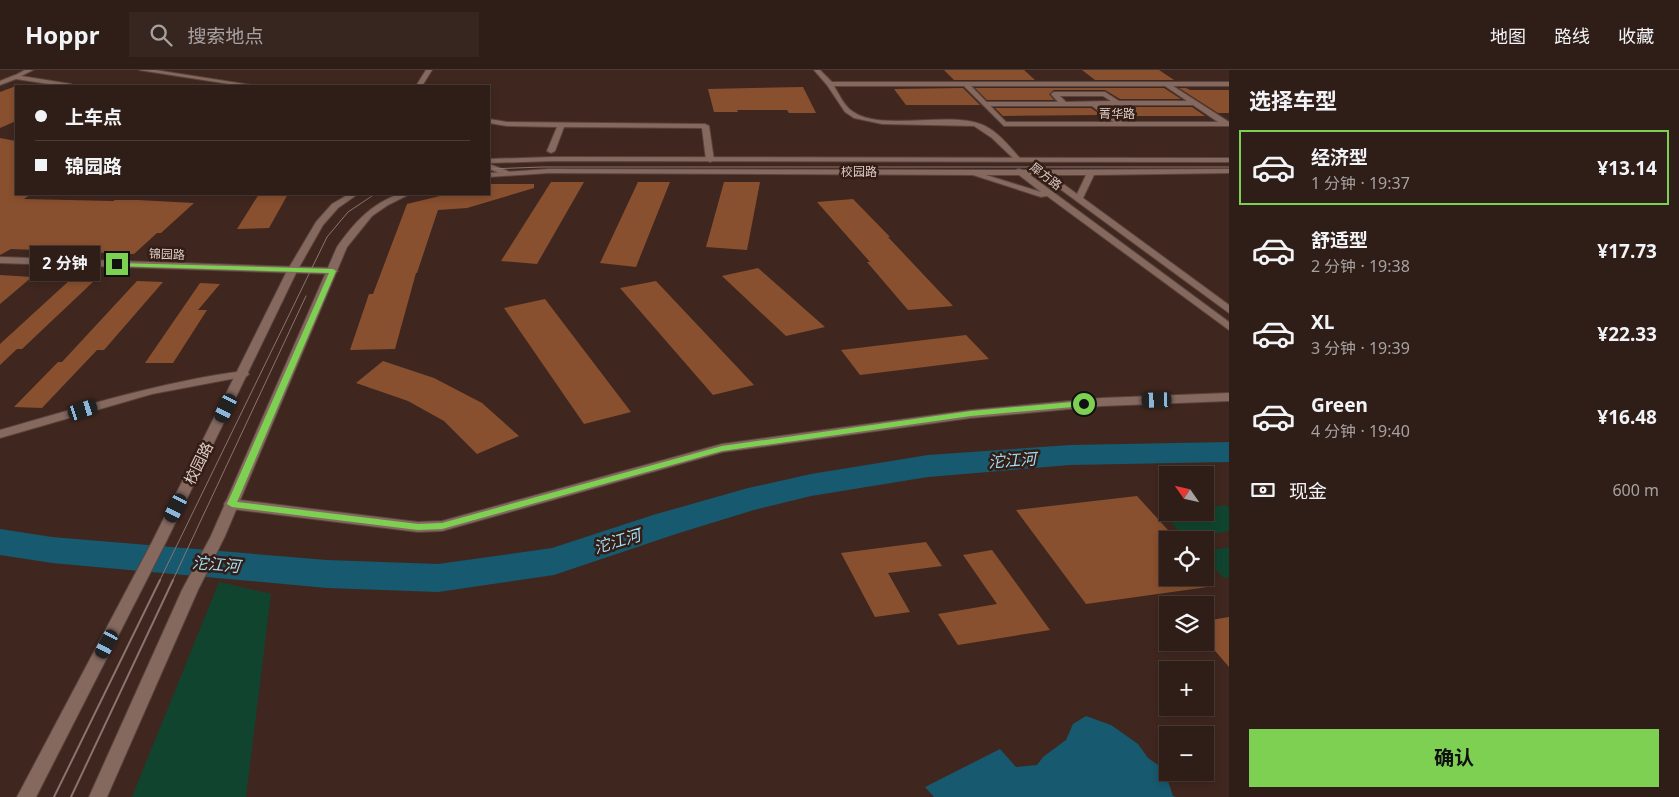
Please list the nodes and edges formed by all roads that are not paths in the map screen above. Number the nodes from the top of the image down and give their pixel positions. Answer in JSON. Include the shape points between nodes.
{"nodes":[{"id":1,"x":30,"y":70,"type":"edge"},
{"id":2,"x":142,"y":70,"type":"edge"},
{"id":3,"x":429,"y":70,"type":"edge"},
{"id":4,"x":817,"y":70,"type":"edge"},
{"id":5,"x":15,"y":77,"type":"junction"},
{"id":6,"x":0,"y":83,"type":"edge"},
{"id":7,"x":830,"y":84,"type":"junction"},
{"id":8,"x":966,"y":84,"type":"junction"},
{"id":9,"x":1071,"y":84,"type":"junction"},
{"id":10,"x":1166,"y":84,"type":"junction"},
{"id":11,"x":1229,"y":84,"type":"edge"},
{"id":12,"x":65,"y":85,"type":"edge"},
{"id":13,"x":247,"y":85,"type":"edge"},
{"id":14,"x":420,"y":85,"type":"edge"},
{"id":15,"x":1083,"y":94,"type":"junction"},
{"id":16,"x":1117,"y":103,"type":"junction"},
{"id":17,"x":1194,"y":103,"type":"junction"},
{"id":18,"x":986,"y":104,"type":"junction"},
{"id":19,"x":1066,"y":104,"type":"junction"},
{"id":20,"x":1094,"y":104,"type":"junction"},
{"id":21,"x":490,"y":121,"type":"edge"},
{"id":22,"x":1119,"y":124,"type":"junction"},
{"id":23,"x":1228,"y":124,"type":"edge"},
{"id":24,"x":561,"y":125,"type":"junction"},
{"id":25,"x":550,"y":151,"type":"dead end"},
{"id":26,"x":1016,"y":159,"type":"junction"},
{"id":27,"x":710,"y":160,"type":"junction"},
{"id":28,"x":1229,"y":160,"type":"edge"},
{"id":29,"x":490,"y":161,"type":"edge"},
{"id":30,"x":490,"y":166,"type":"edge"},
{"id":31,"x":966,"y":171,"type":"junction"},
{"id":32,"x":1229,"y":171,"type":"edge"},
{"id":33,"x":505,"y":173,"type":"junction"},
{"id":34,"x":1019,"y":173,"type":"junction"},
{"id":35,"x":1043,"y":173,"type":"junction"},
{"id":36,"x":1091,"y":173,"type":"junction"},
{"id":37,"x":490,"y":175,"type":"edge"},
{"id":38,"x":352,"y":195,"type":"edge"},
{"id":39,"x":404,"y":195,"type":"edge"},
{"id":40,"x":1054,"y":198,"type":"junction"},
{"id":41,"x":1078,"y":198,"type":"junction"},
{"id":42,"x":0,"y":260,"type":"edge"},
{"id":43,"x":292,"y":271,"type":"junction"},
{"id":44,"x":333,"y":271,"type":"junction"},
{"id":45,"x":1229,"y":310,"type":"edge"},
{"id":46,"x":1229,"y":326,"type":"edge"},
{"id":47,"x":243,"y":374,"type":"junction"},
{"id":48,"x":1229,"y":397,"type":"edge"},
{"id":49,"x":0,"y":434,"type":"edge"},
{"id":50,"x":232,"y":504,"type":"junction"},
{"id":51,"x":26,"y":797,"type":"edge"},
{"id":52,"x":98,"y":797,"type":"edge"}],
"edges":[{"from":1,"to":5,"type":"street"},
{"from":2,"to":13,"type":"street"},
{"from":3,"to":14,"type":"street"},
{"from":4,"to":7,"type":"street"},
{"from":5,"to":6,"type":"street"},
{"from":5,"to":12,"type":"street"},
{"from":7,"to":8,"type":"street"},
{"from":7,"to":26,"type":"street","via":[[852,115],[860,119],[968,123],[988,129]]},
{"from":8,"to":9,"type":"street"},
{"from":8,"to":18,"type":"street"},
{"from":9,"to":10,"type":"street"},
{"from":9,"to":15,"type":"street"},
{"from":10,"to":11,"type":"street"},
{"from":10,"to":17,"type":"street"},
{"from":15,"to":16,"type":"street","via":[[1105,94]]},
{"from":15,"to":19,"type":"street","via":[[1054,94]]},
{"from":15,"to":20,"type":"street"},
{"from":16,"to":17,"type":"street"},
{"from":16,"to":20,"type":"street"},
{"from":17,"to":23,"type":"street"},
{"from":18,"to":19,"type":"street"},
{"from":18,"to":22,"type":"street","name":"菁华路","via":[[1004,124]]},
{"from":19,"to":20,"type":"street"},
{"from":20,"to":22,"type":"street"},
{"from":21,"to":24,"type":"street"},
{"from":22,"to":23,"type":"street","name":"菁华路"},
{"from":24,"to":25,"type":"street"},
{"from":24,"to":27,"type":"street","via":[[706,126]]},
{"from":26,"to":27,"type":"street","name":"校园路"},
{"from":26,"to":28,"type":"street","name":"校园路"},
{"from":26,"to":34,"type":"street","name":"犀方路"},
{"from":26,"to":35,"type":"street","name":"犀方路"},
{"from":27,"to":29,"type":"street","name":"校园路"},
{"from":30,"to":33,"type":"street"},
{"from":31,"to":33,"type":"street","name":"校园路"},
{"from":31,"to":34,"type":"street","name":"校园路"},
{"from":31,"to":40,"type":"street"},
{"from":32,"to":36,"type":"street","name":"校园路"},
{"from":33,"to":37,"type":"street","name":"校园路"},
{"from":34,"to":35,"type":"street","name":"校园路"},
{"from":34,"to":40,"type":"street","name":"犀方路"},
{"from":35,"to":36,"type":"street","name":"校园路"},
{"from":35,"to":41,"type":"street","name":"犀方路"},
{"from":36,"to":41,"type":"street"},
{"from":38,"to":43,"type":"street","name":"校园路","via":[[335,206],[319,224]]},
{"from":39,"to":44,"type":"street","via":[[373,209],[354,229],[342,247]]},
{"from":40,"to":46,"type":"street","name":"犀方路"},
{"from":41,"to":45,"type":"street","name":"犀方路"},
{"from":42,"to":43,"type":"street","name":"锦园路"},
{"from":43,"to":44,"type":"street","name":"锦园路"},
{"from":43,"to":47,"type":"street","name":"校园路"},
{"from":44,"to":50,"type":"street"},
{"from":47,"to":49,"type":"street","via":[[205,378],[116,399]]},
{"from":47,"to":51,"type":"street","name":"校园路"},
{"from":48,"to":50,"type":"street","via":[[1102,402],[971,414],[722,448],[442,526],[418,527]]},
{"from":50,"to":52,"type":"street"}]}
